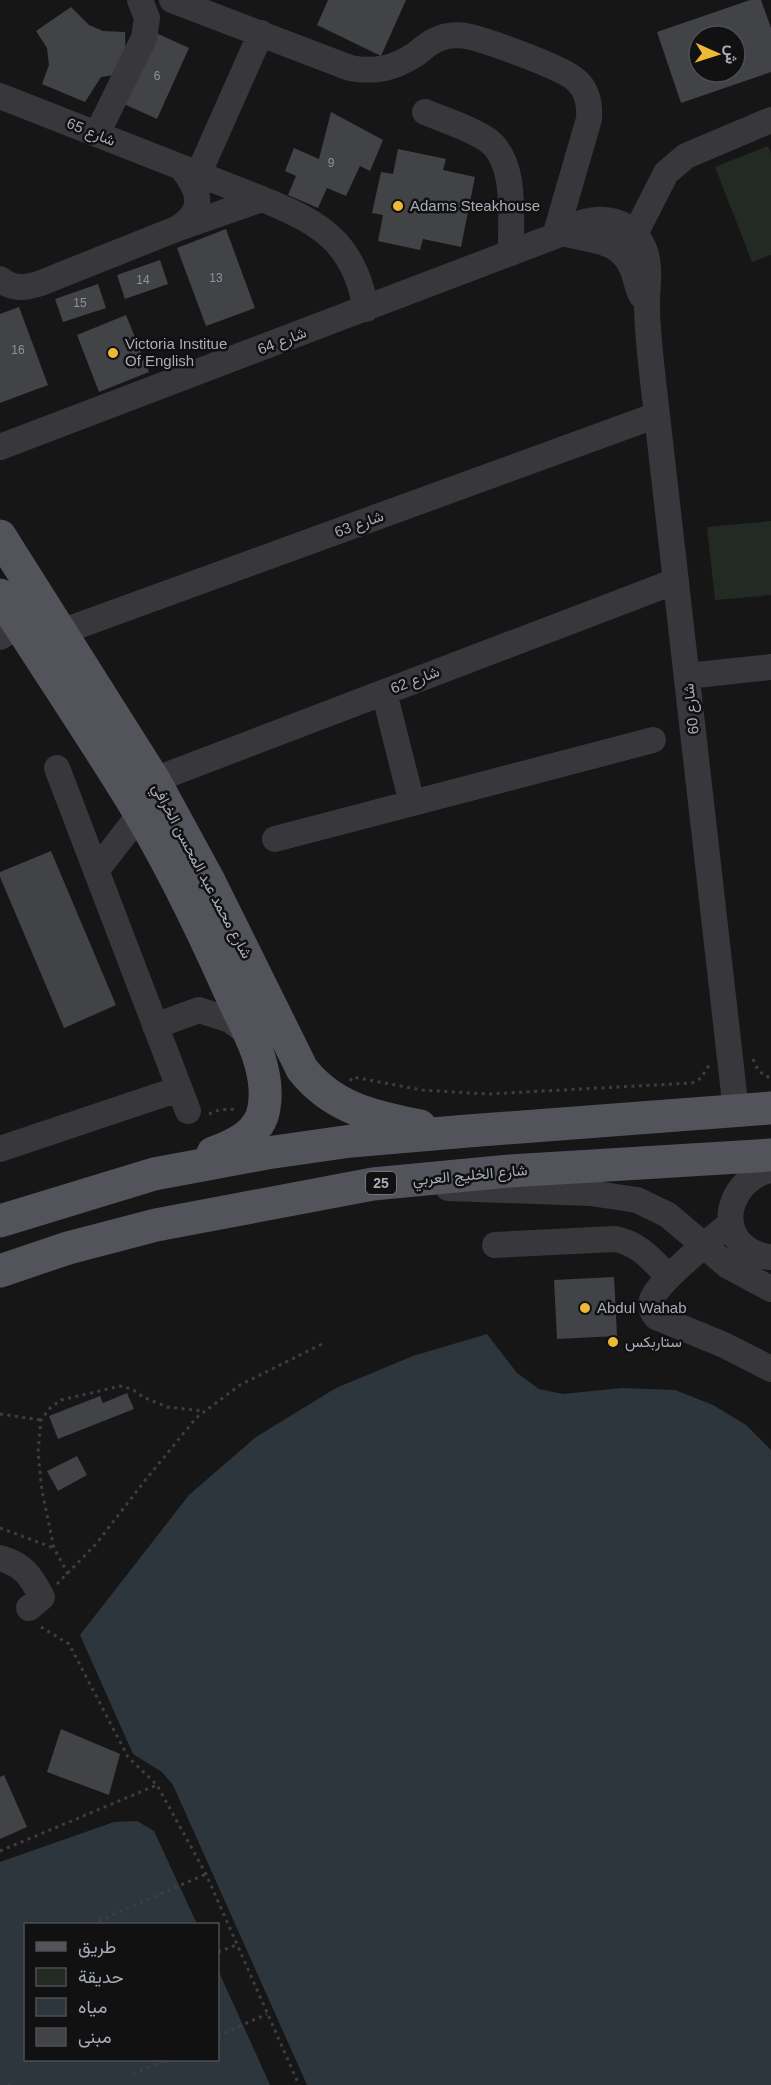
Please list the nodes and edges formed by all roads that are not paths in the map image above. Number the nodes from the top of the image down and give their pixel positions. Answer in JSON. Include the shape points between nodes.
{"nodes":[{"id":1,"x":140,"y":0,"type":"edge"},
{"id":2,"x":172,"y":0,"type":"edge"},
{"id":3,"x":261,"y":33,"type":"junction"},
{"id":4,"x":0,"y":96,"type":"edge"},
{"id":5,"x":425,"y":112,"type":"dead end"},
{"id":6,"x":771,"y":120,"type":"edge"},
{"id":7,"x":97,"y":134,"type":"junction"},
{"id":8,"x":190,"y":171,"type":"junction"},
{"id":9,"x":262,"y":199,"type":"junction"},
{"id":10,"x":176,"y":229,"type":"junction"},
{"id":11,"x":635,"y":234,"type":"junction"},
{"id":12,"x":559,"y":235,"type":"junction"},
{"id":13,"x":511,"y":253,"type":"junction"},
{"id":14,"x":0,"y":279,"type":"edge"},
{"id":15,"x":646,"y":307,"type":"junction"},
{"id":16,"x":366,"y":309,"type":"junction"},
{"id":17,"x":657,"y":415,"type":"junction"},
{"id":18,"x":0,"y":447,"type":"edge"},
{"id":19,"x":0,"y":536,"type":"edge"},
{"id":20,"x":676,"y":581,"type":"junction"},
{"id":21,"x":0,"y":595,"type":"edge"},
{"id":22,"x":31,"y":625,"type":"edge"},
{"id":23,"x":771,"y":667,"type":"edge"},
{"id":24,"x":687,"y":676,"type":"junction"},
{"id":25,"x":384,"y":692,"type":"junction"},
{"id":26,"x":653,"y":740,"type":"dead end"},
{"id":27,"x":57,"y":768,"type":"dead end"},
{"id":28,"x":154,"y":780,"type":"junction"},
{"id":29,"x":412,"y":803,"type":"junction"},
{"id":30,"x":140,"y":814,"type":"junction"},
{"id":31,"x":275,"y":839,"type":"dead end"},
{"id":32,"x":96,"y":871,"type":"junction"},
{"id":33,"x":232,"y":972,"type":"junction"},
{"id":34,"x":199,"y":1010,"type":"junction"},
{"id":35,"x":155,"y":1026,"type":"junction"},
{"id":36,"x":249,"y":1034,"type":"junction"},
{"id":37,"x":771,"y":1108,"type":"edge"},
{"id":38,"x":736,"y":1111,"type":"junction"},
{"id":39,"x":626,"y":1118,"type":"junction"},
{"id":40,"x":453,"y":1132,"type":"junction"},
{"id":41,"x":0,"y":1149,"type":"edge"},
{"id":42,"x":771,"y":1155,"type":"edge"},
{"id":43,"x":771,"y":1170,"type":"edge"},
{"id":44,"x":510,"y":1171,"type":"junction"},
{"id":45,"x":154,"y":1174,"type":"junction"},
{"id":46,"x":373,"y":1184,"type":"junction"},
{"id":47,"x":0,"y":1221,"type":"edge"},
{"id":48,"x":730,"y":1224,"type":"junction"},
{"id":49,"x":495,"y":1245,"type":"dead end"},
{"id":50,"x":704,"y":1245,"type":"junction"},
{"id":51,"x":771,"y":1257,"type":"edge"},
{"id":52,"x":0,"y":1271,"type":"edge"},
{"id":53,"x":669,"y":1277,"type":"junction"},
{"id":54,"x":771,"y":1289,"type":"edge"},
{"id":55,"x":771,"y":1369,"type":"edge"},
{"id":56,"x":0,"y":1558,"type":"edge"},
{"id":57,"x":37,"y":1611,"type":"road end"}],
"edges":[{"from":1,"to":7,"type":"street","via":[[147,18],[144,38]]},
{"from":2,"to":3,"type":"street"},
{"from":3,"to":8,"type":"street"},
{"from":3,"to":12,"type":"street","via":[[350,68],[371,71],[401,63],[441,38],[468,36],[572,76],[585,90],[590,109]]},
{"from":4,"to":7,"type":"street","name":"شارع 65"},
{"from":5,"to":13,"type":"street","via":[[482,137],[500,154],[509,183]]},
{"from":6,"to":11,"type":"street","via":[[686,156],[666,173]]},
{"from":7,"to":8,"type":"street","name":"شارع 65"},
{"from":8,"to":9,"type":"street","name":"شارع 65"},
{"from":8,"to":10,"type":"street","via":[[197,204],[192,216]]},
{"from":9,"to":10,"type":"street"},
{"from":9,"to":16,"type":"street","name":"شارع 65","via":[[302,217],[334,239],[354,266]]},
{"from":10,"to":14,"type":"street","via":[[41,284],[15,287]]},
{"from":11,"to":12,"type":"street","name":"شارع 64","via":[[618,222],[596,219]]},
{"from":11,"to":15,"type":"street","via":[[647,261]]},
{"from":12,"to":13,"type":"street","name":"شارع 64"},
{"from":12,"to":15,"type":"street","via":[[598,239],[619,249],[632,267]]},
{"from":13,"to":16,"type":"street","name":"شارع 64"},
{"from":15,"to":17,"type":"street","name":"شارع 60"},
{"from":16,"to":18,"type":"street","name":"شارع 64"},
{"from":17,"to":20,"type":"street","name":"شارع 60"},
{"from":17,"to":22,"type":"street","name":"شارع 63"},
{"from":19,"to":22,"type":"main road","name":"شارع محمد عبد المحسن الخرافي"},
{"from":20,"to":24,"type":"street","name":"شارع 60"},
{"from":20,"to":25,"type":"street","name":"شارع 62"},
{"from":21,"to":22,"type":"main road","name":"شارع محمد عبد المحسن الخرافي"},
{"from":22,"to":28,"type":"main road","name":"شارع محمد عبد المحسن الخرافي"},
{"from":22,"to":30,"type":"main road","name":"شارع محمد عبد المحسن الخرافي"},
{"from":23,"to":24,"type":"street"},
{"from":24,"to":38,"type":"street","name":"شارع 60"},
{"from":25,"to":28,"type":"street","name":"شارع 62"},
{"from":25,"to":29,"type":"street"},
{"from":26,"to":29,"type":"street"},
{"from":27,"to":32,"type":"street"},
{"from":28,"to":33,"type":"main road","name":"شارع محمد عبد المحسن الخرافي","via":[[205,873]]},
{"from":29,"to":31,"type":"street"},
{"from":30,"to":32,"type":"street"},
{"from":30,"to":33,"type":"main road","name":"شارع محمد عبد المحسن الخرافي","via":[[203,931]]},
{"from":32,"to":35,"type":"street"},
{"from":33,"to":34,"type":"street"},
{"from":33,"to":36,"type":"main road","name":"شارع محمد عبد المحسن الخرافي"},
{"from":33,"to":40,"type":"main road","name":"شارع محمد عبد المحسن الخرافي","via":[[322,1091],[376,1116]]},
{"from":34,"to":35,"type":"street"},
{"from":34,"to":36,"type":"street","via":[[230,1020]]},
{"from":35,"to":41,"type":"street","via":[[183,1100]]},
{"from":36,"to":45,"type":"main road","name":"شارع محمد عبد المحسن الخرافي","via":[[265,1083],[264,1108],[257,1126],[230,1146]]},
{"from":37,"to":38,"type":"main road"},
{"from":38,"to":39,"type":"main road"},
{"from":39,"to":40,"type":"main road"},
{"from":39,"to":44,"type":"main road","via":[[640,1125],[645,1134],[644,1146],[636,1154],[531,1162]]},
{"from":40,"to":45,"type":"main road","via":[[267,1153]]},
{"from":42,"to":44,"type":"main road","name":"شارع الخليج العربي","number":"25"},
{"from":43,"to":48,"type":"street","via":[[749,1180],[736,1194]]},
{"from":44,"to":46,"type":"main road","name":"شارع الخليج العربي","number":"25"},
{"from":45,"to":47,"type":"main road"},
{"from":46,"to":50,"type":"street","via":[[590,1193],[637,1200],[668,1215]]},
{"from":46,"to":52,"type":"main road","name":"شارع الخليج العربي","number":"25","via":[[156,1224]]},
{"from":48,"to":50,"type":"street"},
{"from":48,"to":51,"type":"street","via":[[733,1234],[748,1249]]},
{"from":49,"to":53,"type":"street","via":[[623,1240],[644,1252]]},
{"from":50,"to":53,"type":"street"},
{"from":50,"to":54,"type":"street","via":[[728,1266]]},
{"from":53,"to":55,"type":"street","via":[[653,1296],[651,1307],[656,1317]]},
{"from":56,"to":57,"type":"street","via":[[16,1563],[31,1576]]}]}
